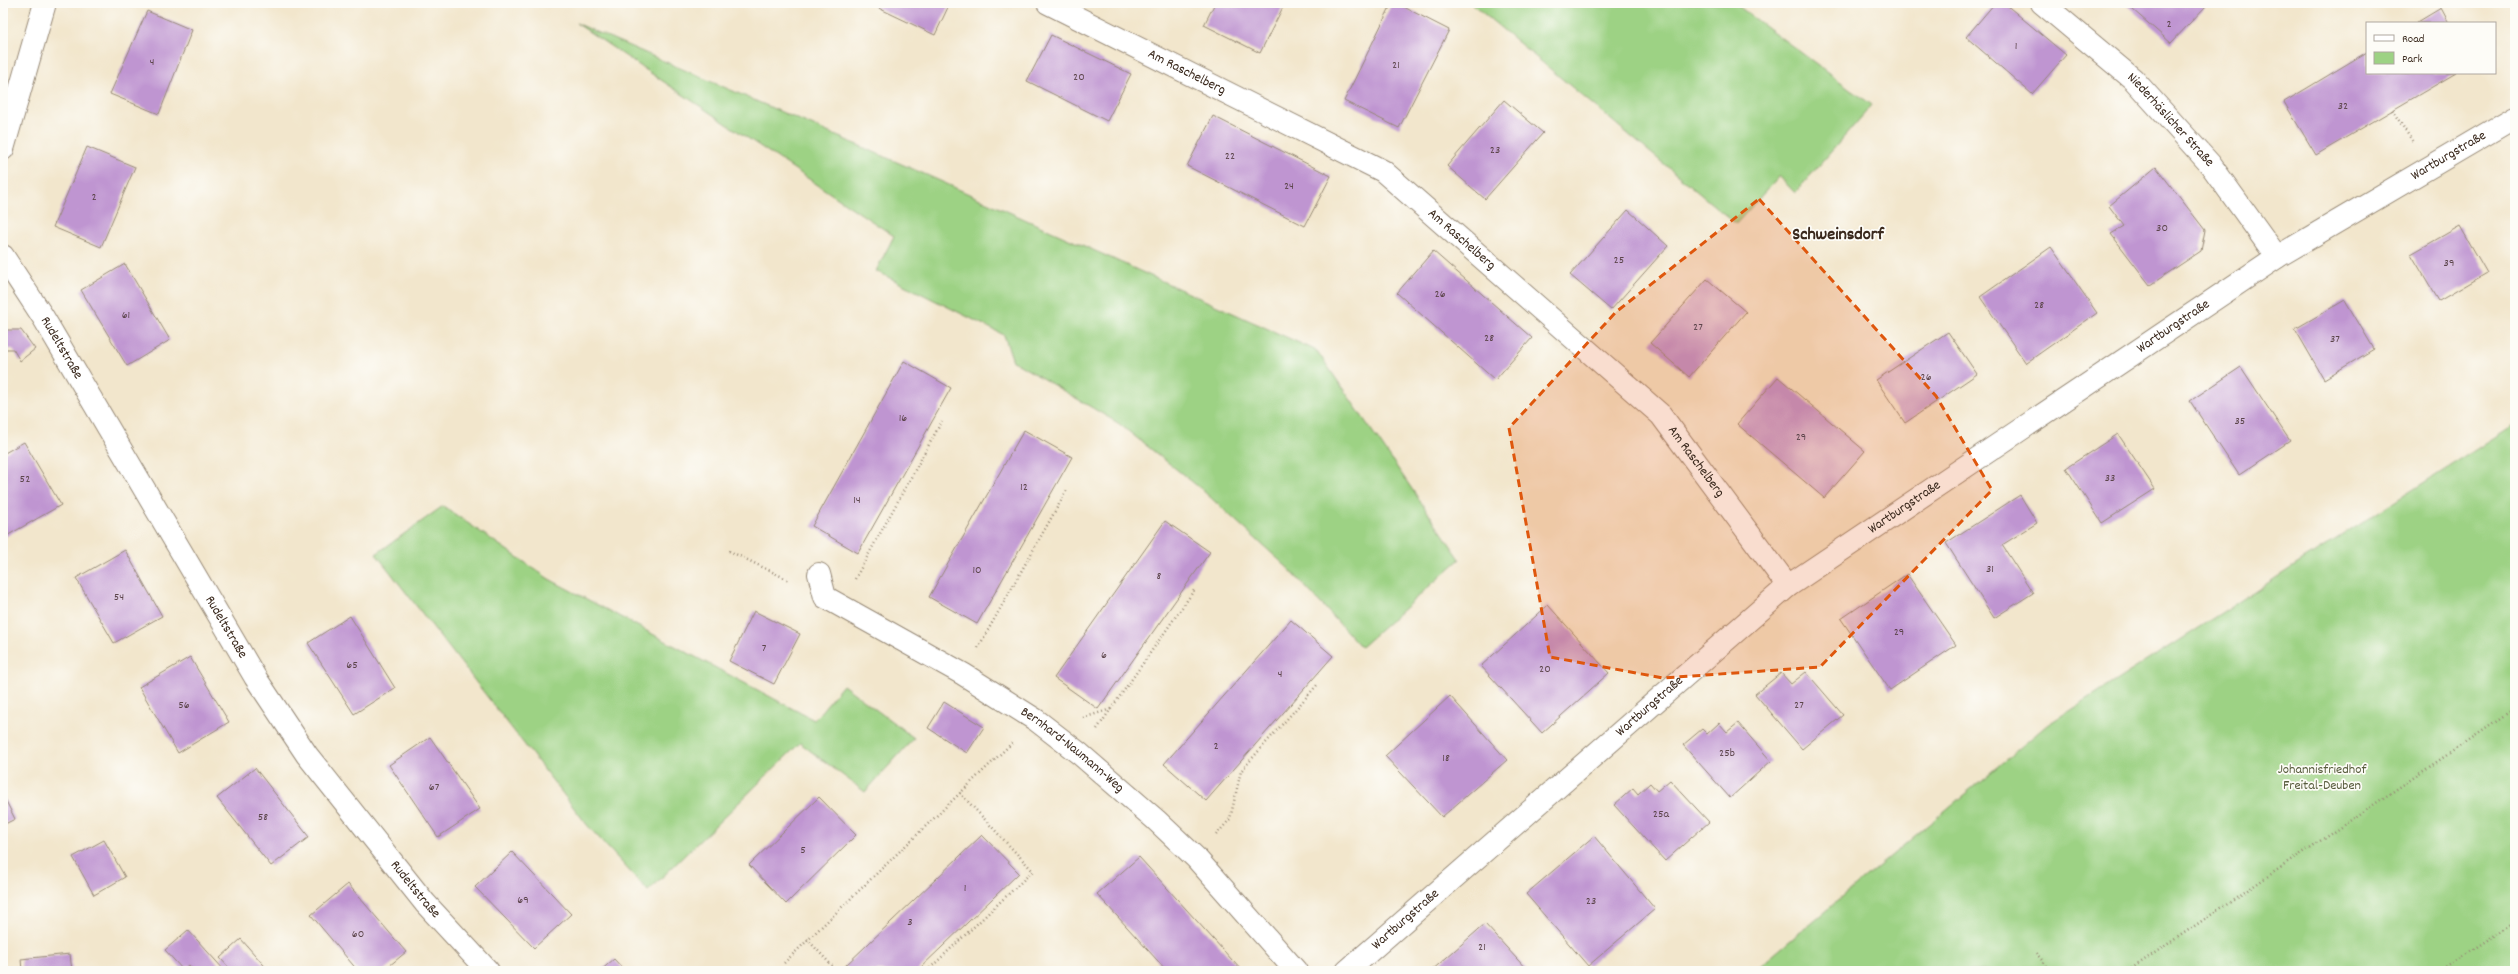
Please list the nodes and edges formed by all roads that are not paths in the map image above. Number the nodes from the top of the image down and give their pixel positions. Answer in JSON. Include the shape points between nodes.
{"nodes":[{"id":1,"x":45,"y":3,"type":"edge"},
{"id":2,"x":1048,"y":3,"type":"edge"},
{"id":3,"x":2042,"y":3,"type":"edge"},
{"id":4,"x":2515,"y":116,"type":"edge"},
{"id":5,"x":3,"y":149,"type":"edge"},
{"id":6,"x":3,"y":256,"type":"edge"},
{"id":7,"x":2277,"y":256,"type":"junction"},
{"id":8,"x":819,"y":574,"type":"dead end"},
{"id":9,"x":1788,"y":586,"type":"junction"},
{"id":10,"x":488,"y":971,"type":"edge"},
{"id":11,"x":1296,"y":971,"type":"edge"},
{"id":12,"x":1347,"y":971,"type":"edge"}],
"edges":[{"from":1,"to":5,"type":"street"},
{"from":2,"to":9,"type":"street","name":"Am Raschelberg","via":[[1383,171],[1661,415]]},
{"from":3,"to":7,"type":"street","name":"Niederhäslicher Straße","via":[[2133,79],[2210,164]]},
{"from":4,"to":7,"type":"street","name":"Wartburgstraße"},
{"from":6,"to":10,"type":"street","name":"Rudeltstraße","via":[[43,317],[255,677],[307,755],[425,903]]},
{"from":7,"to":9,"type":"street","name":"Wartburgstraße"},
{"from":8,"to":11,"type":"street","name":"Bernhard-Naumann-Weg","via":[[833,602],[963,674],[1036,720],[1080,754],[1196,858]]},
{"from":9,"to":12,"type":"street","name":"Wartburgstraße"}]}
